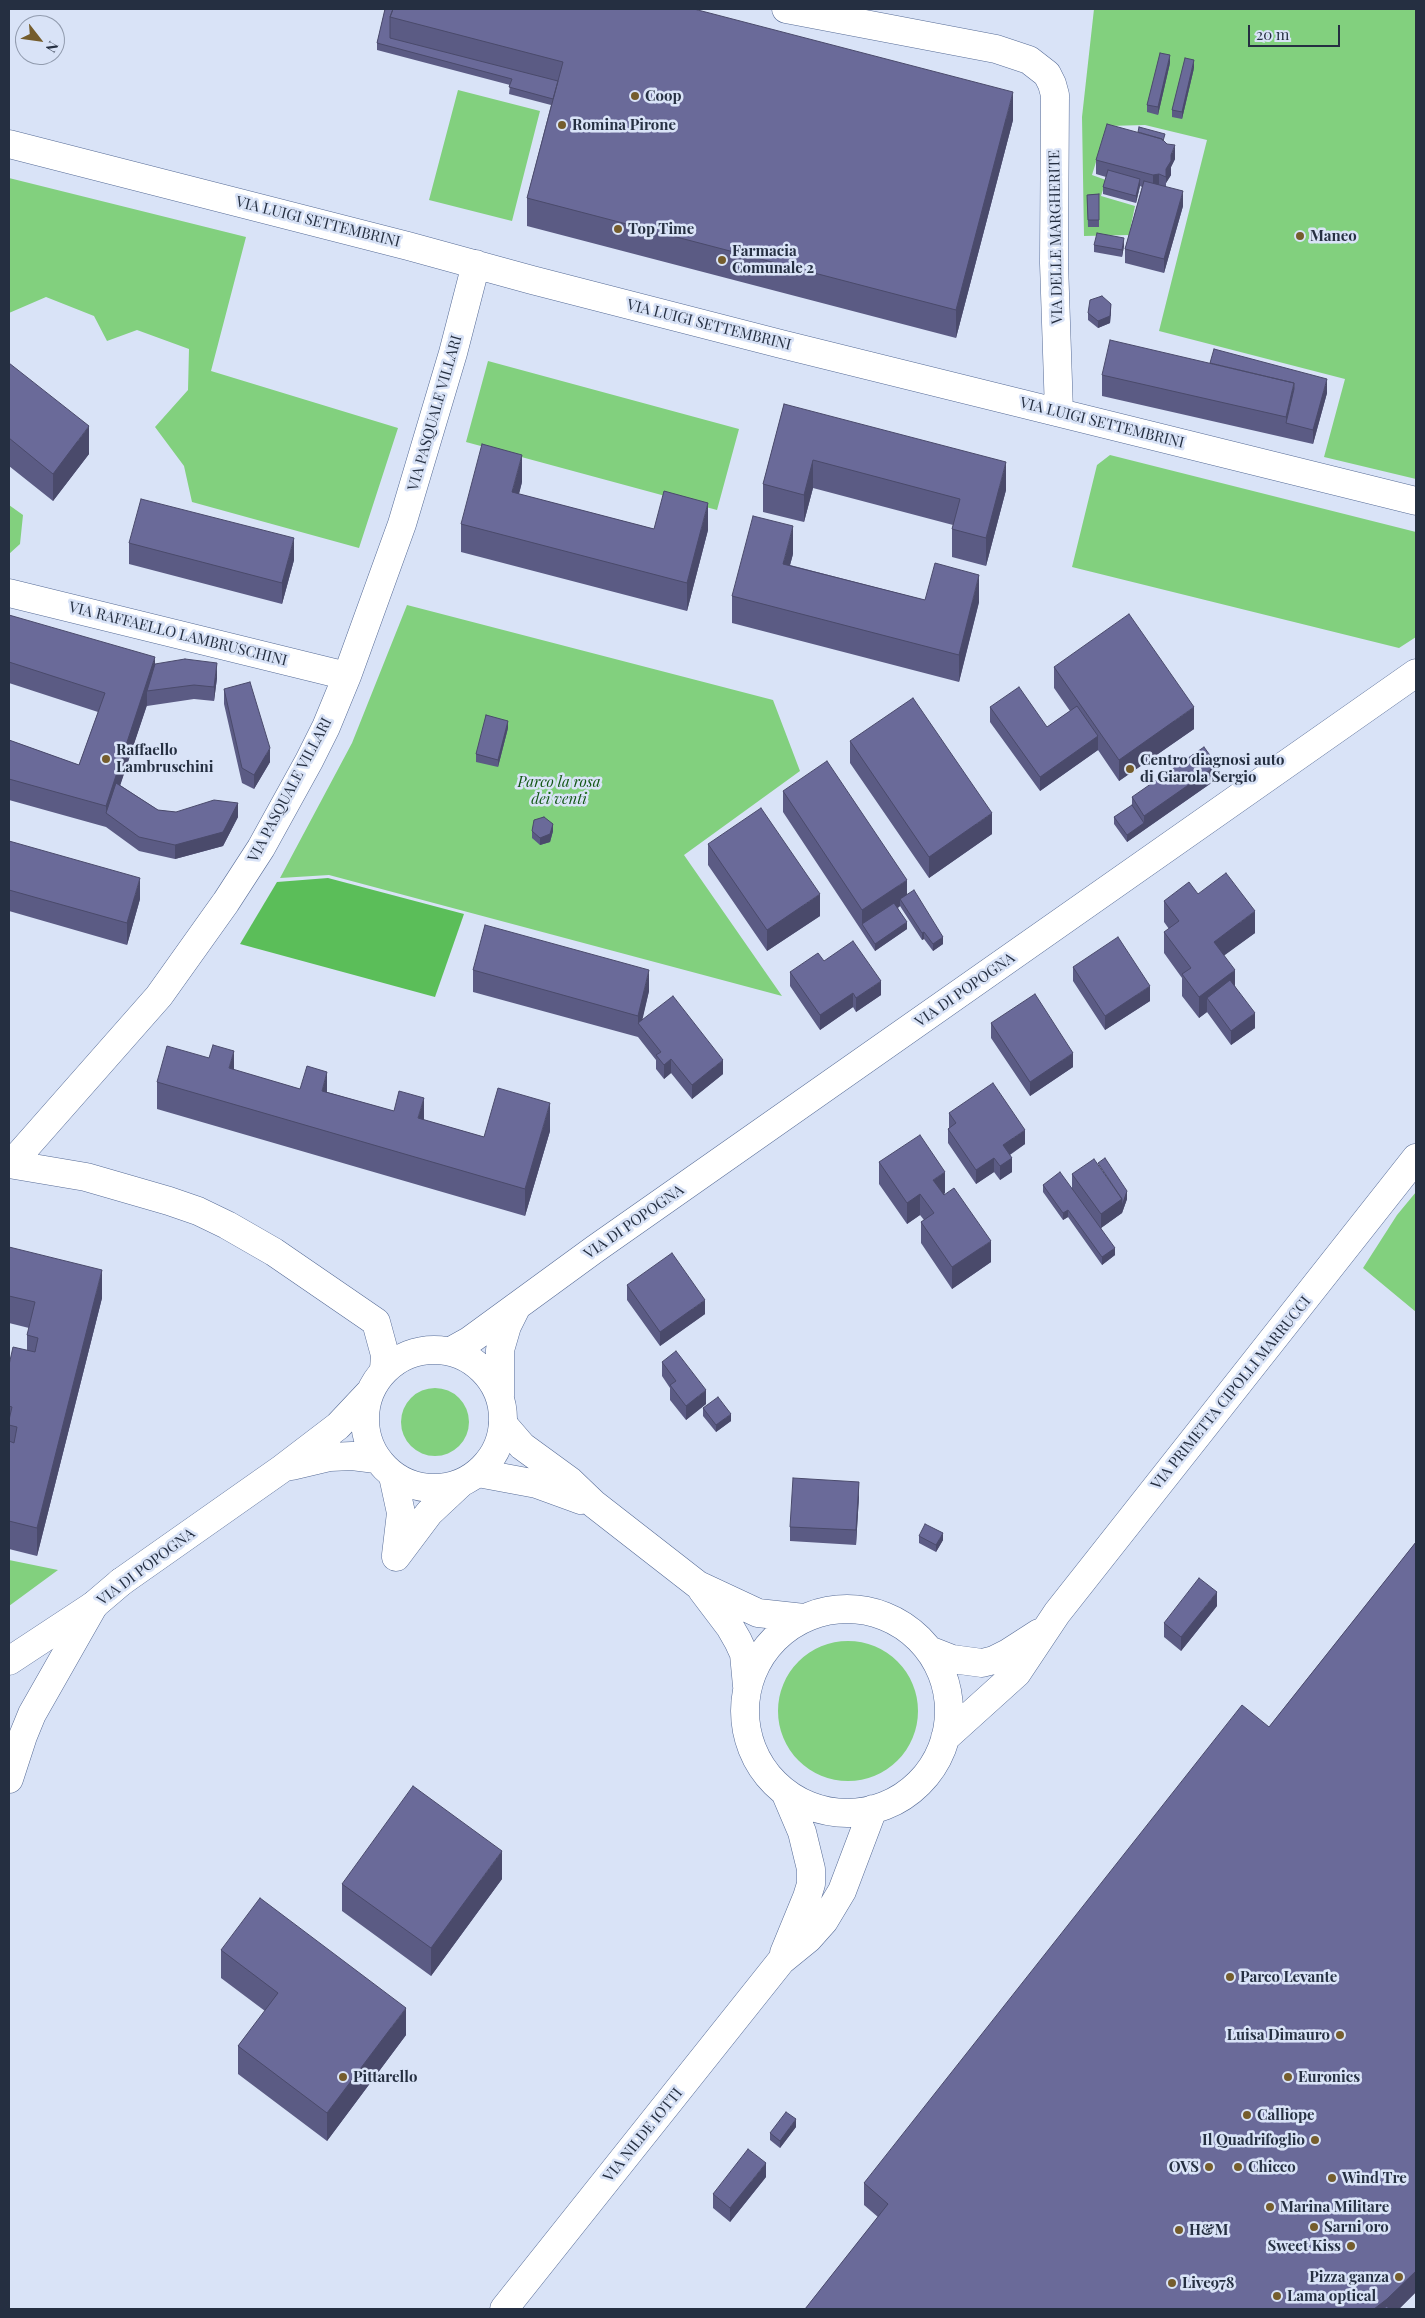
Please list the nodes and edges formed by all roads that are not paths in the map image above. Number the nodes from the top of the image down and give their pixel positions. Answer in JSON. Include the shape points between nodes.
{"nodes":[{"id":1,"x":786,"y":9,"type":"edge"},
{"id":2,"x":9,"y":144,"type":"edge"},
{"id":3,"x":476,"y":264,"type":"junction"},
{"id":4,"x":1059,"y":412,"type":"junction"},
{"id":5,"x":1415,"y":502,"type":"edge"},
{"id":6,"x":9,"y":593,"type":"edge"},
{"id":7,"x":1416,"y":673,"type":"edge"},
{"id":8,"x":347,"y":676,"type":"junction"},
{"id":9,"x":1416,"y":1158,"type":"edge"},
{"id":10,"x":10,"y":1164,"type":"edge"},
{"id":11,"x":516,"y":1308,"type":"junction"},
{"id":12,"x":451,"y":1351,"type":"junction"},
{"id":13,"x":384,"y":1370,"type":"junction"},
{"id":14,"x":369,"y":1392,"type":"junction"},
{"id":15,"x":502,"y":1411,"type":"junction"},
{"id":16,"x":384,"y":1467,"type":"junction"},
{"id":17,"x":283,"y":1468,"type":"junction"},
{"id":18,"x":469,"y":1478,"type":"junction"},
{"id":19,"x":594,"y":1504,"type":"junction"},
{"id":20,"x":698,"y":1585,"type":"junction"},
{"id":21,"x":94,"y":1606,"type":"junction"},
{"id":22,"x":804,"y":1618,"type":"junction"},
{"id":23,"x":1046,"y":1628,"type":"junction"},
{"id":24,"x":929,"y":1650,"type":"junction"},
{"id":25,"x":9,"y":1661,"type":"edge"},
{"id":26,"x":748,"y":1692,"type":"junction"},
{"id":27,"x":945,"y":1738,"type":"junction"},
{"id":28,"x":10,"y":1769,"type":"edge"},
{"id":29,"x":785,"y":1792,"type":"junction"},
{"id":30,"x":873,"y":1809,"type":"junction"},
{"id":31,"x":781,"y":1961,"type":"junction"},
{"id":32,"x":504,"y":2309,"type":"edge"}],
"edges":[{"from":1,"to":4,"type":"street","name":"VIA DELLE MARGHERITE","via":[[996,49],[1029,60],[1047,74],[1055,95],[1054,263]]},
{"from":2,"to":3,"type":"street","name":"VIA LUIGI SETTEMBRINI"},
{"from":3,"to":4,"type":"street","name":"VIA LUIGI SETTEMBRINI"},
{"from":3,"to":8,"type":"street","name":"VIA PASQUALE VILLARI","via":[[402,524]]},
{"from":4,"to":5,"type":"street","name":"VIA LUIGI SETTEMBRINI"},
{"from":6,"to":8,"type":"street","name":"VIA RAFFAELLO LAMBRUSCHINI"},
{"from":7,"to":11,"type":"street","name":"VIA DI POPOGNA","via":[[619,1232]]},
{"from":8,"to":10,"type":"street","name":"VIA PASQUALE VILLARI","via":[[309,762],[261,848],[226,902],[159,996]]},
{"from":9,"to":23,"type":"street","name":"VIA PRIMETTA CIPOLLI MARRUCCI"},
{"from":10,"to":13,"type":"street","via":[[86,1177],[169,1201],[227,1225],[274,1252],[376,1322],[385,1355]]},
{"from":11,"to":12,"type":"street","name":"VIA DI POPOGNA"},
{"from":11,"to":15,"type":"street","name":"VIA DI POPOGNA","via":[[500,1350]]},
{"from":12,"to":13,"type":"street","via":[[414,1352]]},
{"from":12,"to":15,"type":"street","via":[[482,1368],[493,1382]]},
{"from":13,"to":14,"type":"street"},
{"from":14,"to":16,"type":"street","via":[[364,1415],[366,1438]]},
{"from":14,"to":17,"type":"street","name":"VIA DI POPOGNA","via":[[338,1426]]},
{"from":15,"to":18,"type":"street","via":[[499,1442],[491,1459]]},
{"from":15,"to":19,"type":"street","via":[[522,1446],[570,1481]]},
{"from":16,"to":17,"type":"street","name":"VIA DI POPOGNA","via":[[352,1456]]},
{"from":16,"to":18,"type":"street","via":[[408,1484],[425,1488],[443,1488]]},
{"from":16,"to":18,"type":"street","via":[[401,1513],[396,1557],[429,1513]]},
{"from":17,"to":21,"type":"street","name":"VIA DI POPOGNA","via":[[121,1582]]},
{"from":18,"to":19,"type":"street","via":[[536,1484]]},
{"from":19,"to":20,"type":"street"},
{"from":20,"to":22,"type":"street","via":[[758,1613]]},
{"from":20,"to":26,"type":"street","via":[[730,1627],[744,1654]]},
{"from":21,"to":25,"type":"street"},
{"from":21,"to":28,"type":"street","name":"VIA DI POPOGNA","via":[[32,1714]]},
{"from":22,"to":24,"type":"street","via":[[830,1610],[871,1612],[897,1621]]},
{"from":22,"to":26,"type":"street","via":[[766,1649]]},
{"from":23,"to":24,"type":"street","name":"VIA PRIMETTA CIPOLLI MARRUCCI","via":[[994,1660],[971,1662]]},
{"from":23,"to":27,"type":"street","name":"VIA PRIMETTA CIPOLLI MARRUCCI","via":[[1017,1673]]},
{"from":24,"to":27,"type":"street","via":[[945,1684],[949,1710]]},
{"from":26,"to":29,"type":"street","via":[[746,1720],[752,1747],[766,1772]]},
{"from":27,"to":30,"type":"street","via":[[939,1755],[918,1785],[905,1795]]},
{"from":29,"to":30,"type":"street","via":[[809,1806],[830,1811],[851,1813]]},
{"from":29,"to":31,"type":"street","name":"VIA NILDE IOTTI","via":[[808,1851],[811,1884]]},
{"from":30,"to":31,"type":"street","name":"VIA NILDE IOTTI","via":[[834,1907],[808,1938]]},
{"from":31,"to":32,"type":"street","name":"VIA NILDE IOTTI"}]}
